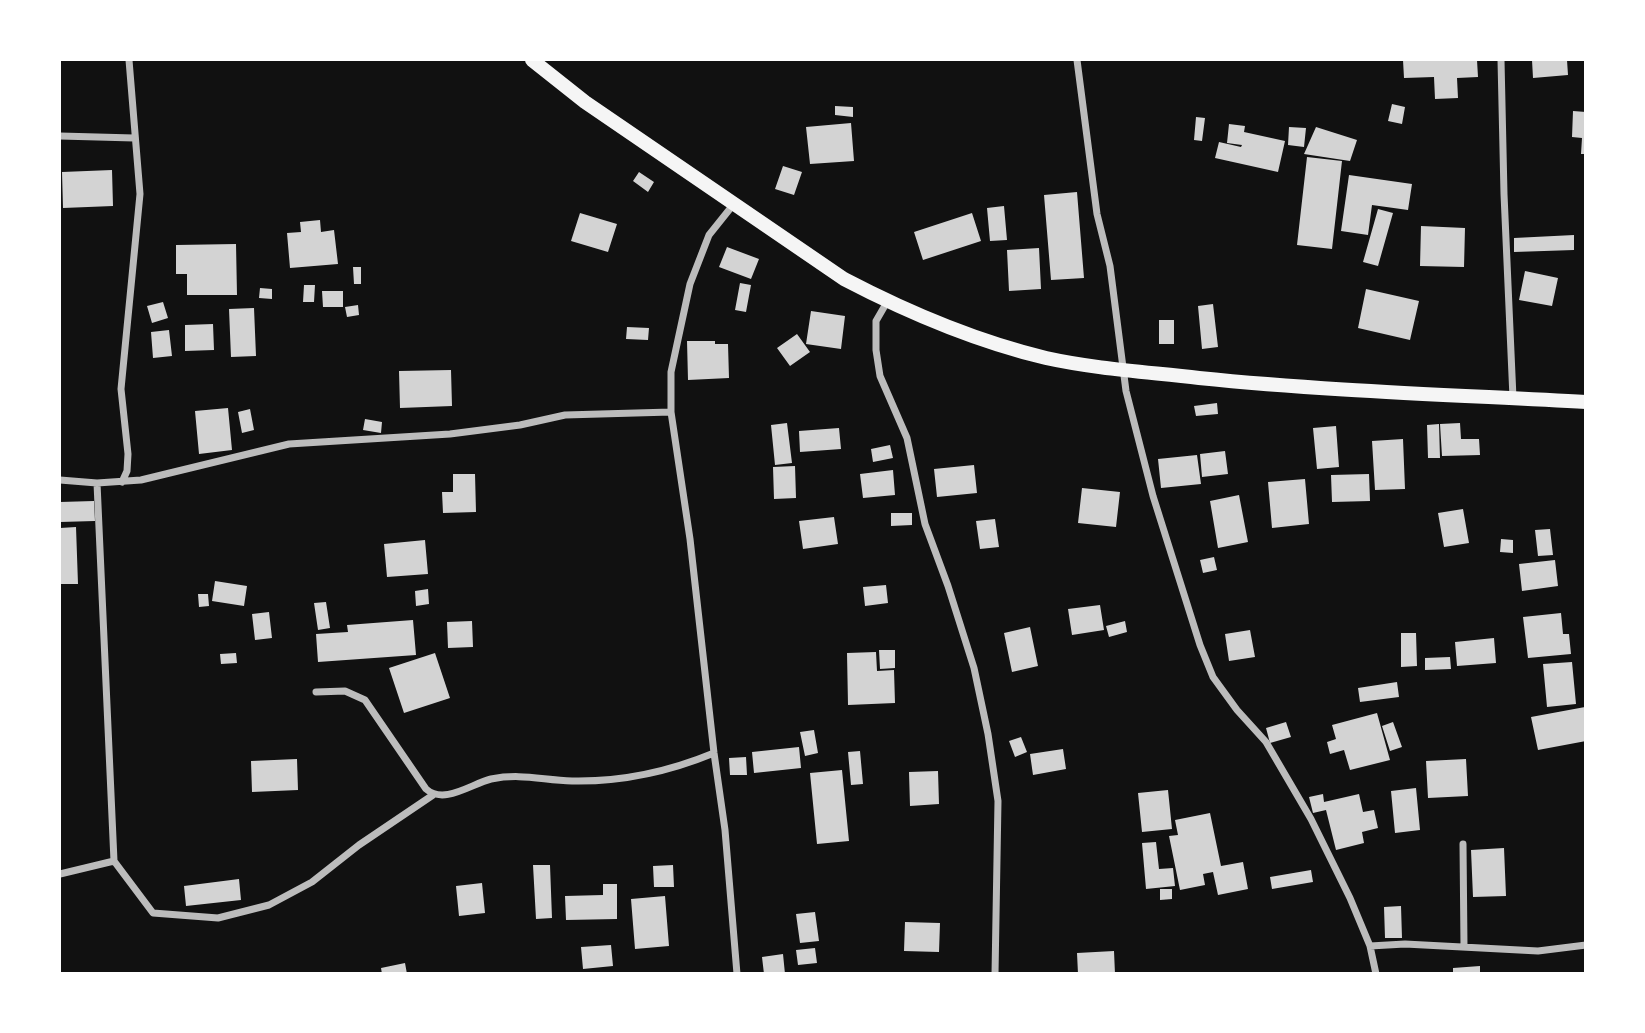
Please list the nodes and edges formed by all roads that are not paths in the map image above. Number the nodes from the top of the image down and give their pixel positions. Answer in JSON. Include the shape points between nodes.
{"nodes":[{"id":1,"x":129,"y":60,"type":"edge"},
{"id":2,"x":532,"y":60,"type":"edge"},
{"id":3,"x":1077,"y":60,"type":"edge"},
{"id":4,"x":1502,"y":60,"type":"edge"},
{"id":5,"x":60,"y":136,"type":"edge"},
{"id":6,"x":134,"y":138,"type":"junction"},
{"id":7,"x":733,"y":205,"type":"junction"},
{"id":8,"x":887,"y":302,"type":"junction"},
{"id":9,"x":1124,"y":370,"type":"junction"},
{"id":10,"x":1513,"y":398,"type":"junction"},
{"id":11,"x":1586,"y":402,"type":"edge"},
{"id":12,"x":671,"y":412,"type":"junction"},
{"id":13,"x":60,"y":480,"type":"edge"},
{"id":14,"x":122,"y":482,"type":"junction"},
{"id":15,"x":97,"y":483,"type":"junction"},
{"id":16,"x":316,"y":692,"type":"dead end"},
{"id":17,"x":714,"y":753,"type":"junction"},
{"id":18,"x":433,"y":795,"type":"junction"},
{"id":19,"x":1463,"y":844,"type":"dead end"},
{"id":20,"x":114,"y":861,"type":"junction"},
{"id":21,"x":60,"y":874,"type":"edge"},
{"id":22,"x":1586,"y":945,"type":"edge"},
{"id":23,"x":1370,"y":946,"type":"junction"},
{"id":24,"x":1464,"y":946,"type":"junction"},
{"id":25,"x":737,"y":974,"type":"edge"},
{"id":26,"x":995,"y":974,"type":"edge"},
{"id":27,"x":1376,"y":974,"type":"edge"}],
"edges":[{"from":1,"to":6,"type":"street"},
{"from":2,"to":7,"type":"main road"},
{"from":3,"to":9,"type":"street"},
{"from":4,"to":10,"type":"street"},
{"from":5,"to":6,"type":"street"},
{"from":6,"to":14,"type":"street","via":[[140,194],[121,389],[128,454]]},
{"from":7,"to":8,"type":"main road"},
{"from":7,"to":12,"type":"street","via":[[709,235],[690,284],[671,372]]},
{"from":8,"to":9,"type":"main road","via":[[1002,346]]},
{"from":8,"to":26,"type":"street","via":[[876,321],[880,376],[907,438],[925,524],[974,668],[988,734],[998,801]]},
{"from":9,"to":10,"type":"main road","via":[[1276,386]]},
{"from":9,"to":23,"type":"street","via":[[1153,495],[1213,677],[1284,770]]},
{"from":10,"to":11,"type":"main road"},
{"from":12,"to":14,"type":"street","via":[[565,415],[450,434],[289,444]]},
{"from":12,"to":17,"type":"street"},
{"from":13,"to":15,"type":"street"},
{"from":14,"to":15,"type":"street"},
{"from":15,"to":20,"type":"street"},
{"from":16,"to":18,"type":"street","via":[[345,691],[365,700]]},
{"from":17,"to":18,"type":"street","via":[[681,767],[628,778],[568,781],[507,776]]},
{"from":17,"to":25,"type":"street"},
{"from":18,"to":20,"type":"street","via":[[312,882],[269,905],[218,918],[153,913]]},
{"from":19,"to":24,"type":"street"},
{"from":20,"to":21,"type":"street"},
{"from":22,"to":24,"type":"street","via":[[1538,951]]},
{"from":23,"to":24,"type":"street"},
{"from":23,"to":27,"type":"street"}]}
